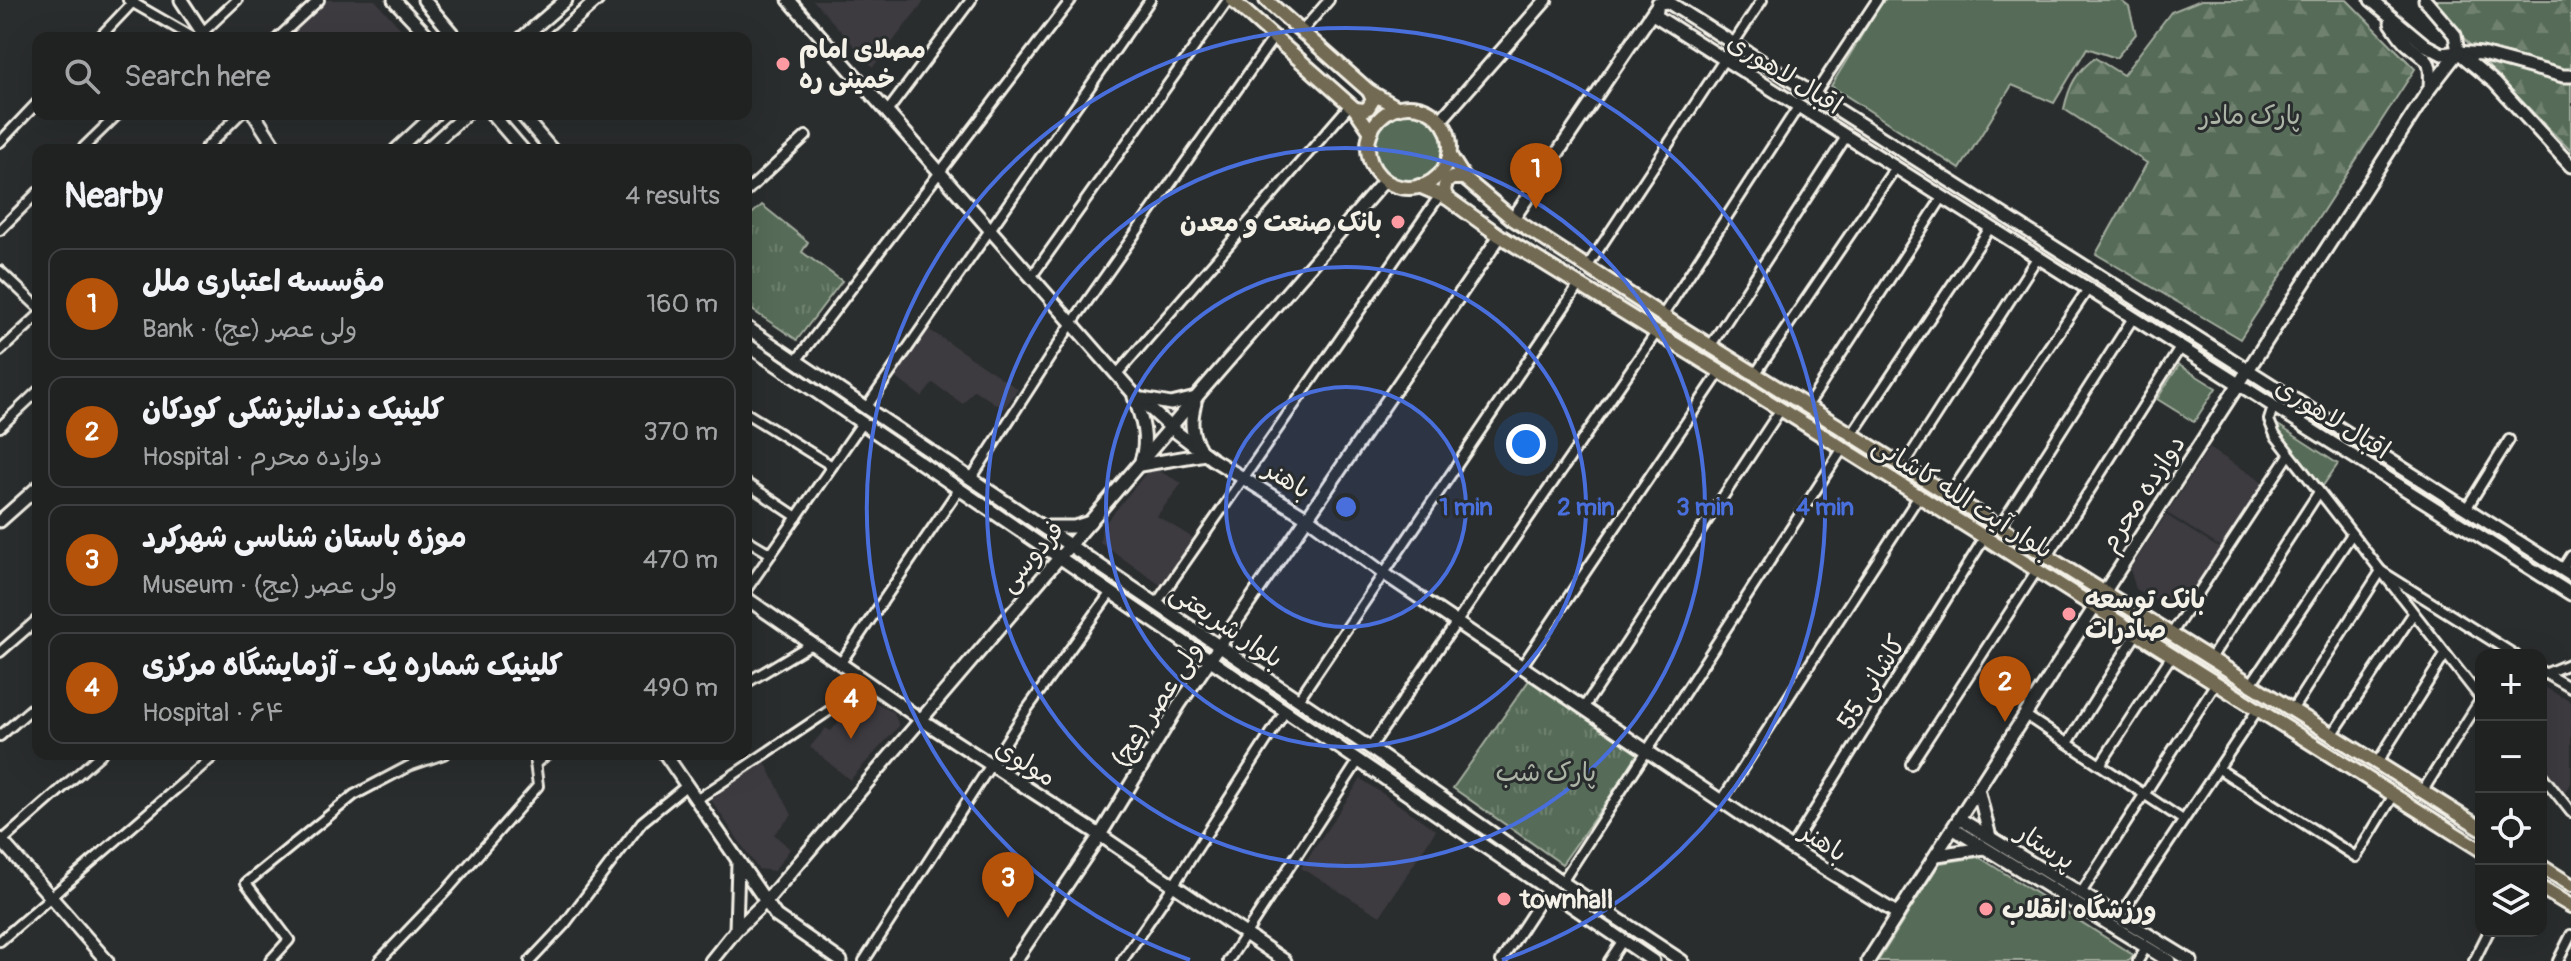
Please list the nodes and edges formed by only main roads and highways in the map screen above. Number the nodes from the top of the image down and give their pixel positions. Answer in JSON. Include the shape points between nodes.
{"nodes":[{"id":1,"x":181,"y":0,"type":"edge"},
{"id":2,"x":394,"y":0,"type":"edge"},
{"id":3,"x":424,"y":0,"type":"edge"},
{"id":4,"x":566,"y":0,"type":"edge"},
{"id":5,"x":597,"y":0,"type":"edge"},
{"id":6,"x":789,"y":0,"type":"edge"},
{"id":7,"x":1230,"y":0,"type":"edge"},
{"id":8,"x":1266,"y":0,"type":"edge"},
{"id":9,"x":1546,"y":0,"type":"edge"},
{"id":10,"x":2371,"y":0,"type":"edge"},
{"id":11,"x":2425,"y":0,"type":"edge"},
{"id":12,"x":1659,"y":2,"type":"edge"},
{"id":13,"x":2381,"y":10,"type":"junction"},
{"id":14,"x":2446,"y":24,"type":"junction"},
{"id":15,"x":199,"y":32,"type":"edge"},
{"id":16,"x":424,"y":32,"type":"edge"},
{"id":17,"x":451,"y":32,"type":"edge"},
{"id":18,"x":529,"y":32,"type":"edge"},
{"id":19,"x":561,"y":32,"type":"edge"},
{"id":20,"x":2425,"y":45,"type":"junction"},
{"id":21,"x":2458,"y":52,"type":"junction"},
{"id":22,"x":2501,"y":58,"type":"junction"},
{"id":23,"x":2571,"y":76,"type":"edge"},
{"id":24,"x":2495,"y":83,"type":"junction"},
{"id":25,"x":2430,"y":88,"type":"junction"},
{"id":26,"x":1369,"y":91,"type":"junction"},
{"id":27,"x":1352,"y":107,"type":"junction"},
{"id":28,"x":1398,"y":108,"type":"junction"},
{"id":29,"x":258,"y":120,"type":"edge"},
{"id":30,"x":428,"y":120,"type":"edge"},
{"id":31,"x":459,"y":120,"type":"edge"},
{"id":32,"x":497,"y":120,"type":"edge"},
{"id":33,"x":526,"y":120,"type":"edge"},
{"id":34,"x":1440,"y":121,"type":"junction"},
{"id":35,"x":1371,"y":132,"type":"junction"},
{"id":36,"x":273,"y":144,"type":"edge"},
{"id":37,"x":402,"y":144,"type":"edge"},
{"id":38,"x":433,"y":144,"type":"edge"},
{"id":39,"x":518,"y":144,"type":"edge"},
{"id":40,"x":547,"y":144,"type":"edge"},
{"id":41,"x":1449,"y":154,"type":"junction"},
{"id":42,"x":2571,"y":166,"type":"edge"},
{"id":43,"x":1464,"y":178,"type":"junction"},
{"id":44,"x":1385,"y":180,"type":"junction"},
{"id":45,"x":1419,"y":186,"type":"junction"},
{"id":46,"x":1443,"y":197,"type":"junction"},
{"id":47,"x":1513,"y":219,"type":"junction"},
{"id":48,"x":2013,"y":221,"type":"junction"},
{"id":49,"x":1500,"y":236,"type":"junction"},
{"id":50,"x":2003,"y":236,"type":"junction"},
{"id":51,"x":752,"y":331,"type":"edge"},
{"id":52,"x":752,"y":348,"type":"edge"},
{"id":53,"x":2248,"y":370,"type":"junction"},
{"id":54,"x":2238,"y":384,"type":"junction"},
{"id":55,"x":1133,"y":393,"type":"junction"},
{"id":56,"x":1197,"y":398,"type":"junction"},
{"id":57,"x":2306,"y":407,"type":"junction"},
{"id":58,"x":2297,"y":421,"type":"junction"},
{"id":59,"x":1171,"y":428,"type":"junction"},
{"id":60,"x":1205,"y":454,"type":"junction"},
{"id":61,"x":1139,"y":465,"type":"junction"},
{"id":62,"x":2399,"y":467,"type":"junction"},
{"id":63,"x":2391,"y":480,"type":"junction"},
{"id":64,"x":32,"y":492,"type":"edge"},
{"id":65,"x":1308,"y":518,"type":"junction"},
{"id":66,"x":0,"y":521,"type":"edge"},
{"id":67,"x":1088,"y":525,"type":"junction"},
{"id":68,"x":1041,"y":526,"type":"junction"},
{"id":69,"x":1069,"y":546,"type":"junction"},
{"id":70,"x":1059,"y":557,"type":"junction"},
{"id":71,"x":1091,"y":561,"type":"junction"},
{"id":72,"x":2567,"y":572,"type":"edge"},
{"id":73,"x":2104,"y":592,"type":"junction"},
{"id":74,"x":2571,"y":594,"type":"edge"},
{"id":75,"x":752,"y":602,"type":"edge"},
{"id":76,"x":2095,"y":606,"type":"junction"},
{"id":77,"x":1219,"y":646,"type":"junction"},
{"id":78,"x":1210,"y":658,"type":"junction"},
{"id":79,"x":920,"y":719,"type":"junction"},
{"id":80,"x":669,"y":760,"type":"edge"},
{"id":81,"x":2390,"y":771,"type":"junction"},
{"id":82,"x":2379,"y":786,"type":"junction"},
{"id":83,"x":1978,"y":789,"type":"junction"},
{"id":84,"x":1957,"y":824,"type":"junction"},
{"id":85,"x":2475,"y":824,"type":"edge"},
{"id":86,"x":1100,"y":835,"type":"junction"},
{"id":87,"x":1,"y":840,"type":"edge"},
{"id":88,"x":1987,"y":842,"type":"junction"},
{"id":89,"x":2475,"y":846,"type":"edge"},
{"id":90,"x":1937,"y":855,"type":"junction"},
{"id":91,"x":738,"y":862,"type":"junction"},
{"id":92,"x":2547,"y":870,"type":"edge"},
{"id":93,"x":1562,"y":882,"type":"junction"},
{"id":94,"x":2571,"y":885,"type":"edge"},
{"id":95,"x":1548,"y":889,"type":"junction"},
{"id":96,"x":2547,"y":892,"type":"edge"},
{"id":97,"x":767,"y":900,"type":"junction"},
{"id":98,"x":2571,"y":906,"type":"edge"},
{"id":99,"x":1898,"y":914,"type":"junction"},
{"id":100,"x":736,"y":930,"type":"junction"},
{"id":101,"x":107,"y":961,"type":"edge"},
{"id":102,"x":711,"y":961,"type":"edge"},
{"id":103,"x":841,"y":961,"type":"edge"},
{"id":104,"x":1015,"y":961,"type":"edge"},
{"id":105,"x":1285,"y":961,"type":"edge"},
{"id":106,"x":1653,"y":961,"type":"edge"},
{"id":107,"x":1682,"y":961,"type":"edge"},
{"id":108,"x":1868,"y":961,"type":"edge"},
{"id":109,"x":2169,"y":961,"type":"edge"},
{"id":110,"x":2191,"y":961,"type":"edge"}],
"edges":[{"from":1,"to":15,"type":"main road"},
{"from":2,"to":16,"type":"main road"},
{"from":3,"to":17,"type":"main road"},
{"from":4,"to":18,"type":"main road"},
{"from":5,"to":19,"type":"main road"},
{"from":6,"to":55,"type":"main road","name":"باهنر"},
{"from":7,"to":27,"type":"main road"},
{"from":8,"to":26,"type":"main road"},
{"from":9,"to":34,"type":"main road"},
{"from":10,"to":13,"type":"main road"},
{"from":11,"to":14,"type":"main road"},
{"from":12,"to":47,"type":"main road"},
{"from":12,"to":48,"type":"main road","name":"اقبال لاهوری","via":[[1668,2]]},
{"from":12,"to":50,"type":"main road","name":"اقبال لاهوری","via":[[1656,16]]},
{"from":13,"to":20,"type":"main road"},
{"from":13,"to":25,"type":"main road","via":[[2406,44],[2428,62]]},
{"from":14,"to":20,"type":"main road","via":[[2449,47]]},
{"from":14,"to":21,"type":"main road"},
{"from":20,"to":21,"type":"main road","via":[[2442,54]]},
{"from":21,"to":22,"type":"main road"},
{"from":21,"to":24,"type":"main road"},
{"from":21,"to":25,"type":"main road","name":"دوازده محرم"},
{"from":22,"to":23,"type":"main road"},
{"from":22,"to":24,"type":"main road","via":[[2490,74]]},
{"from":24,"to":42,"type":"main road"},
{"from":25,"to":53,"type":"main road","name":"دوازده محرم"},
{"from":26,"to":27,"type":"main road","via":[[1371,105],[1364,110]]},
{"from":26,"to":28,"type":"main road"},
{"from":27,"to":35,"type":"main road"},
{"from":28,"to":34,"type":"main road","via":[[1422,108]]},
{"from":28,"to":35,"type":"main road"},
{"from":29,"to":36,"type":"main road"},
{"from":30,"to":37,"type":"main road"},
{"from":31,"to":38,"type":"main road"},
{"from":32,"to":39,"type":"main road"},
{"from":33,"to":40,"type":"main road"},
{"from":34,"to":41,"type":"main road"},
{"from":35,"to":44,"type":"main road","via":[[1370,159]]},
{"from":41,"to":43,"type":"main road","name":"بلوار آیت الله کاشانی"},
{"from":41,"to":45,"type":"main road","via":[[1439,174]]},
{"from":43,"to":46,"type":"main road","via":[[1446,183]]},
{"from":43,"to":47,"type":"main road","name":"بلوار آیت الله کاشانی"},
{"from":44,"to":45,"type":"main road"},
{"from":44,"to":56,"type":"main road","name":"فردوسی"},
{"from":45,"to":46,"type":"main road","name":"بلوار آیت الله کاشانی"},
{"from":46,"to":49,"type":"main road","name":"بلوار آیت الله کاشانی"},
{"from":47,"to":73,"type":"main road","name":"بلوار آیت الله کاشانی"},
{"from":48,"to":50,"type":"main road"},
{"from":48,"to":53,"type":"main road","name":"اقبال لاهوری"},
{"from":49,"to":65,"type":"main road","name":"ولی عصر (عج)"},
{"from":49,"to":76,"type":"main road","name":"بلوار آیت الله کاشانی"},
{"from":50,"to":54,"type":"main road","name":"اقبال لاهوری"},
{"from":51,"to":68,"type":"main road","name":"بلوار شریعتی"},
{"from":52,"to":70,"type":"main road","name":"بلوار شریعتی"},
{"from":53,"to":54,"type":"main road","name":"دوازده محرم"},
{"from":53,"to":57,"type":"main road","name":"اقبال لاهوری"},
{"from":54,"to":58,"type":"main road","name":"اقبال لاهوری"},
{"from":54,"to":73,"type":"main road","name":"دوازده محرم"},
{"from":55,"to":56,"type":"main road","via":[[1171,404]]},
{"from":55,"to":59,"type":"main road","name":"باهنر"},
{"from":55,"to":61,"type":"main road","via":[[1144,429]]},
{"from":56,"to":59,"type":"main road","name":"فردوسی"},
{"from":56,"to":60,"type":"main road","via":[[1193,434]]},
{"from":57,"to":58,"type":"main road"},
{"from":57,"to":62,"type":"main road","name":"اقبال لاهوری"},
{"from":58,"to":63,"type":"main road","name":"اقبال لاهوری"},
{"from":59,"to":60,"type":"main road","name":"باهنر"},
{"from":59,"to":61,"type":"main road","name":"فردوسی"},
{"from":60,"to":61,"type":"main road"},
{"from":60,"to":65,"type":"main road","name":"باهنر"},
{"from":61,"to":67,"type":"main road","name":"فردوسی"},
{"from":62,"to":63,"type":"main road"},
{"from":62,"to":72,"type":"main road","name":"اقبال لاهوری"},
{"from":63,"to":74,"type":"main road","name":"اقبال لاهوری"},
{"from":64,"to":66,"type":"main road"},
{"from":65,"to":77,"type":"main road","name":"ولی عصر (عج)"},
{"from":65,"to":99,"type":"main road","name":"باهنر","via":[[1791,848]]},
{"from":67,"to":68,"type":"main road"},
{"from":67,"to":69,"type":"main road","name":"فردوسی"},
{"from":67,"to":71,"type":"main road"},
{"from":68,"to":69,"type":"main road","name":"بلوار شریعتی"},
{"from":69,"to":70,"type":"main road","name":"فردوسی"},
{"from":69,"to":71,"type":"main road","name":"بلوار شریعتی"},
{"from":70,"to":78,"type":"main road","name":"بلوار شریعتی"},
{"from":70,"to":79,"type":"main road","name":"فردوسی"},
{"from":71,"to":77,"type":"main road","name":"بلوار شریعتی"},
{"from":73,"to":76,"type":"main road","name":"دوازده محرم"},
{"from":73,"to":81,"type":"main road","name":"بلوار آیت الله کاشانی"},
{"from":75,"to":79,"type":"main road","name":"مولوی"},
{"from":76,"to":82,"type":"main road","name":"بلوار آیت الله کاشانی"},
{"from":76,"to":83,"type":"main road","name":"دوازده محرم"},
{"from":77,"to":78,"type":"main road","name":"ولی عصر (عج)"},
{"from":77,"to":93,"type":"main road","name":"بلوار شریعتی"},
{"from":78,"to":86,"type":"main road","name":"ولی عصر (عج)"},
{"from":78,"to":95,"type":"main road","name":"بلوار شریعتی"},
{"from":79,"to":86,"type":"main road","name":"مولوی"},
{"from":79,"to":97,"type":"main road","name":"فردوسی"},
{"from":80,"to":91,"type":"main road"},
{"from":81,"to":82,"type":"main road"},
{"from":81,"to":85,"type":"main road","name":"بلوار آیت الله کاشانی"},
{"from":82,"to":89,"type":"main road","name":"بلوار آیت الله کاشانی"},
{"from":83,"to":84,"type":"main road","name":"دوازده محرم"},
{"from":83,"to":88,"type":"main road"},
{"from":84,"to":88,"type":"main road","name":"پرستار"},
{"from":84,"to":90,"type":"main road","name":"دوازده محرم"},
{"from":86,"to":104,"type":"main road","name":"ولی عصر (عج)"},
{"from":86,"to":105,"type":"main road","name":"مولوی"},
{"from":87,"to":101,"type":"main road"},
{"from":88,"to":90,"type":"main road"},
{"from":88,"to":109,"type":"main road","name":"پرستار"},
{"from":88,"to":110,"type":"main road","name":"پرستار"},
{"from":90,"to":99,"type":"main road","name":"دوازده محرم"},
{"from":91,"to":97,"type":"main road"},
{"from":91,"to":100,"type":"main road"},
{"from":92,"to":94,"type":"main road"},
{"from":93,"to":95,"type":"main road"},
{"from":93,"to":107,"type":"main road","name":"بلوار شریعتی"},
{"from":95,"to":106,"type":"main road","name":"بلوار شریعتی"},
{"from":96,"to":98,"type":"main road"},
{"from":97,"to":100,"type":"main road","name":"فردوسی"},
{"from":97,"to":103,"type":"main road","via":[[776,916]]},
{"from":99,"to":108,"type":"main road","name":"دوازده محرم"},
{"from":100,"to":102,"type":"main road","name":"فردوسی"}]}
